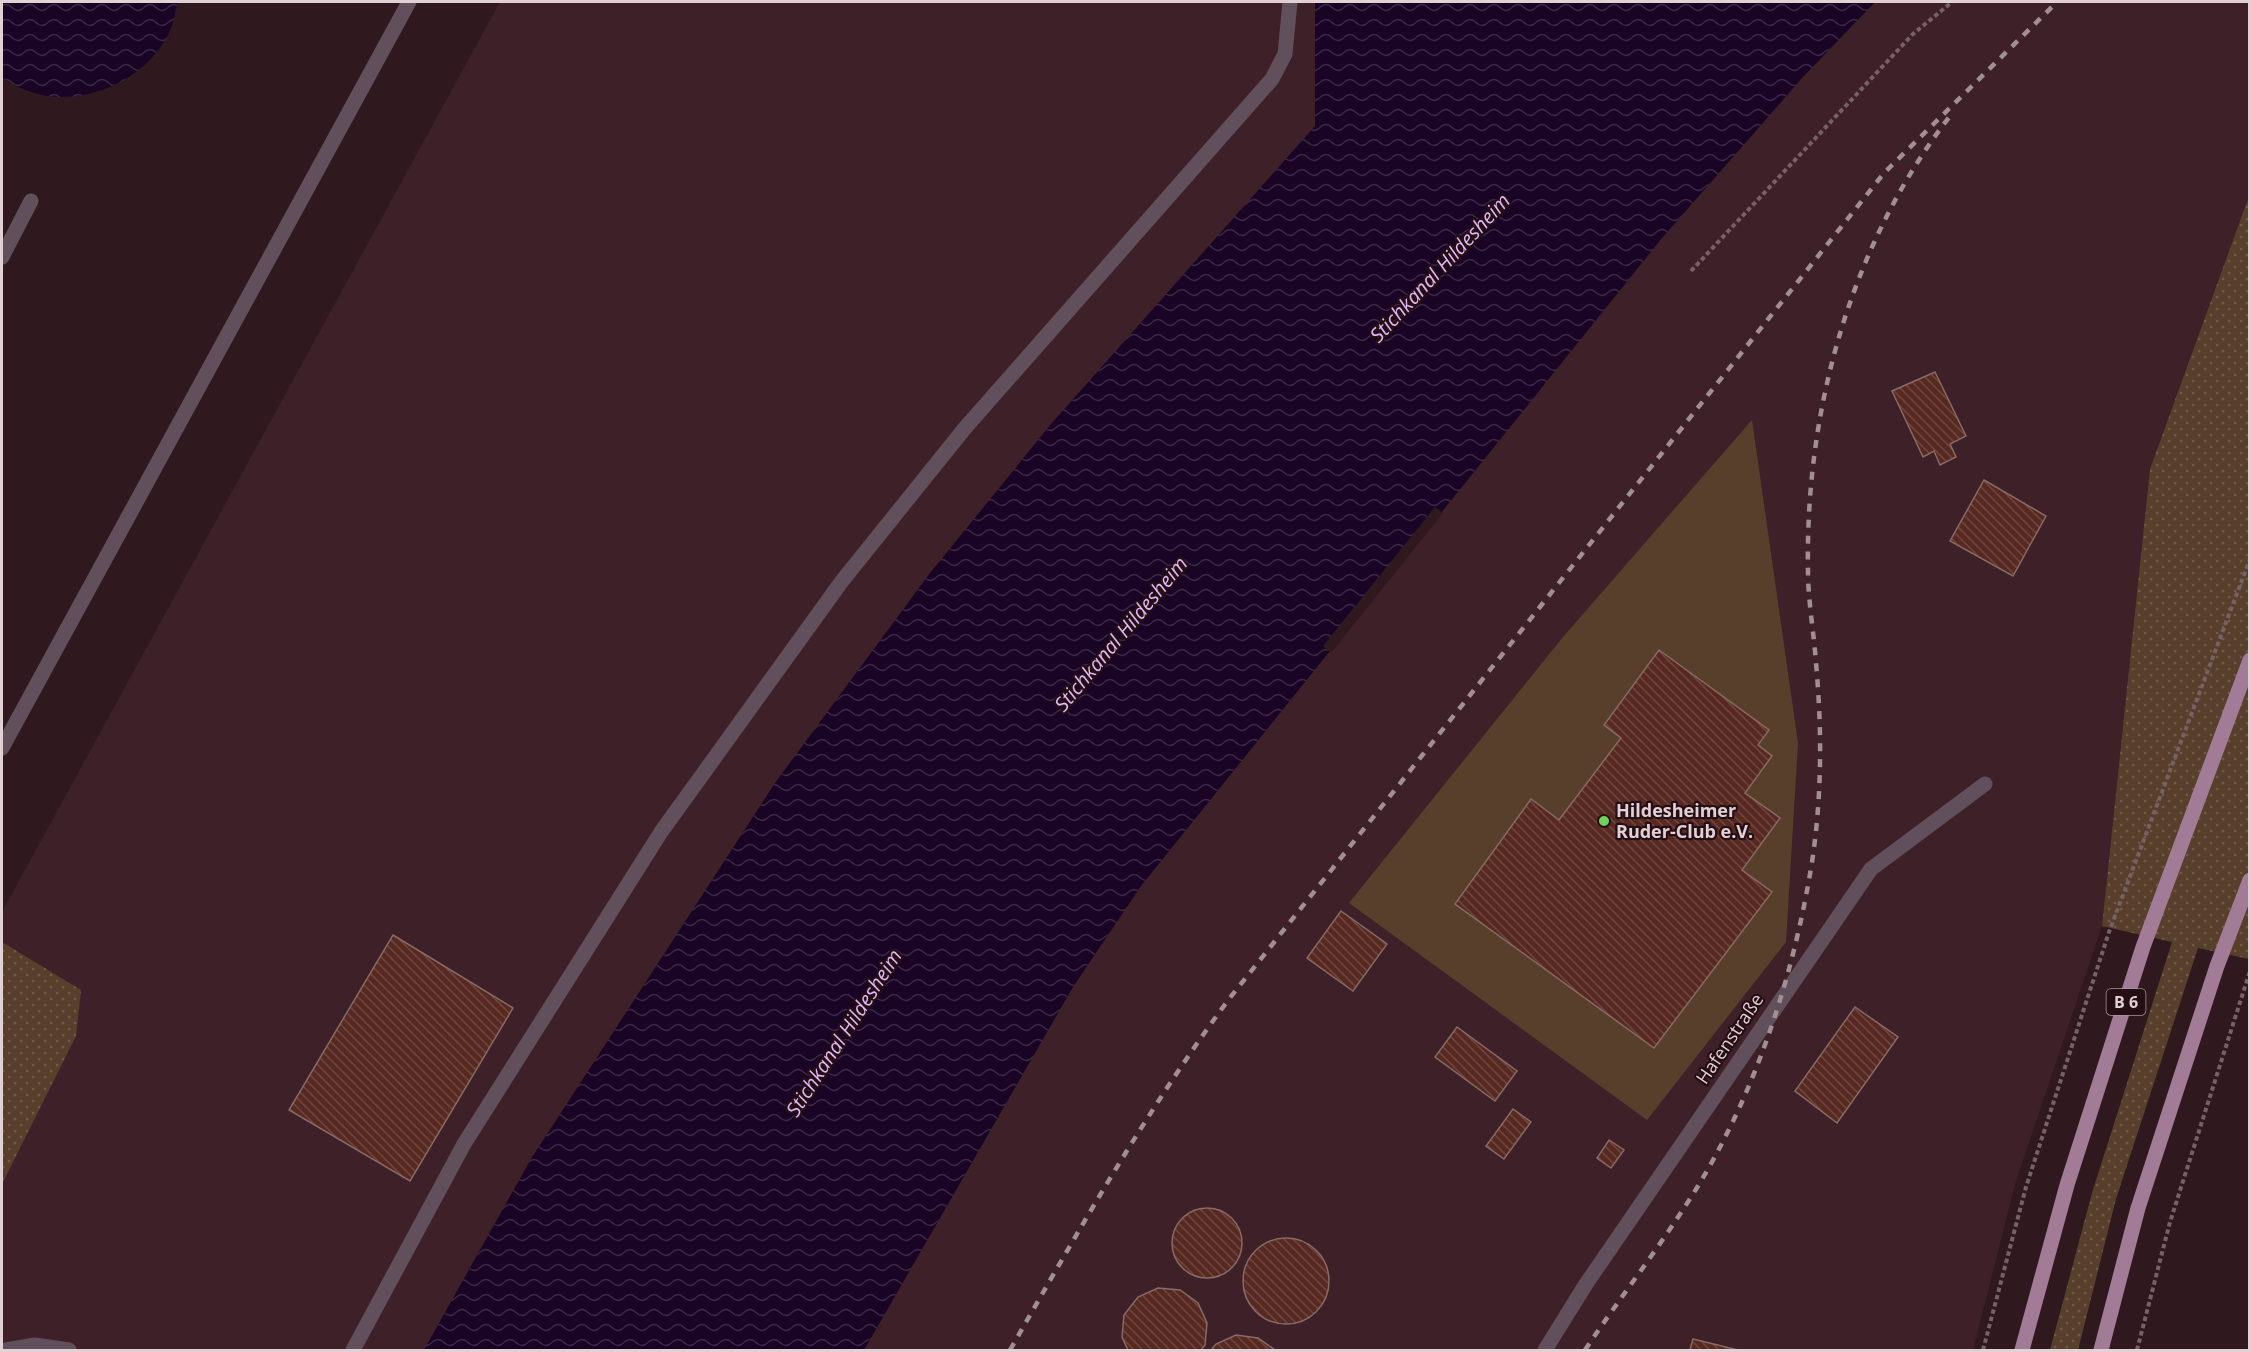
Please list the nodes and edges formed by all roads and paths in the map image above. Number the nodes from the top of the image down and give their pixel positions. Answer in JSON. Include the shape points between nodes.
{"nodes":[{"id":1,"x":409,"y":2,"type":"edge"},
{"id":2,"x":1290,"y":2,"type":"edge"},
{"id":3,"x":1952,"y":2,"type":"edge"},
{"id":4,"x":31,"y":201,"type":"dead end"},
{"id":5,"x":2,"y":257,"type":"edge"},
{"id":6,"x":1691,"y":271,"type":"dead end"},
{"id":7,"x":2250,"y":559,"type":"edge"},
{"id":8,"x":2250,"y":660,"type":"edge"},
{"id":9,"x":2,"y":748,"type":"edge"},
{"id":10,"x":1985,"y":784,"type":"dead end"},
{"id":11,"x":2250,"y":880,"type":"edge"},
{"id":12,"x":2250,"y":972,"type":"edge"},
{"id":13,"x":6,"y":1350,"type":"edge"},
{"id":14,"x":69,"y":1350,"type":"edge"},
{"id":15,"x":353,"y":1350,"type":"edge"},
{"id":16,"x":1545,"y":1350,"type":"edge"},
{"id":17,"x":1983,"y":1350,"type":"edge"},
{"id":18,"x":2022,"y":1350,"type":"edge"},
{"id":19,"x":2102,"y":1350,"type":"edge"},
{"id":20,"x":2137,"y":1350,"type":"edge"}],
"edges":[{"from":1,"to":9,"type":"street"},
{"from":2,"to":15,"type":"street","via":[[1285,54],[1272,79],[965,428],[842,581],[661,832],[464,1144]]},
{"from":3,"to":6,"type":"path","via":[[1913,34]]},
{"from":4,"to":5,"type":"street"},
{"from":7,"to":17,"type":"path","via":[[2109,932],[2026,1187]]},
{"from":8,"to":18,"type":"main road","number":"B 6","via":[[2143,947],[2067,1185]]},
{"from":10,"to":16,"type":"street","name":"Hafenstraße","via":[[1871,869],[1586,1284]]},
{"from":11,"to":19,"type":"main road","via":[[2217,966],[2138,1208]]},
{"from":12,"to":20,"type":"path","via":[[2170,1222]]},
{"from":13,"to":14,"type":"street","via":[[35,1345]]}]}
